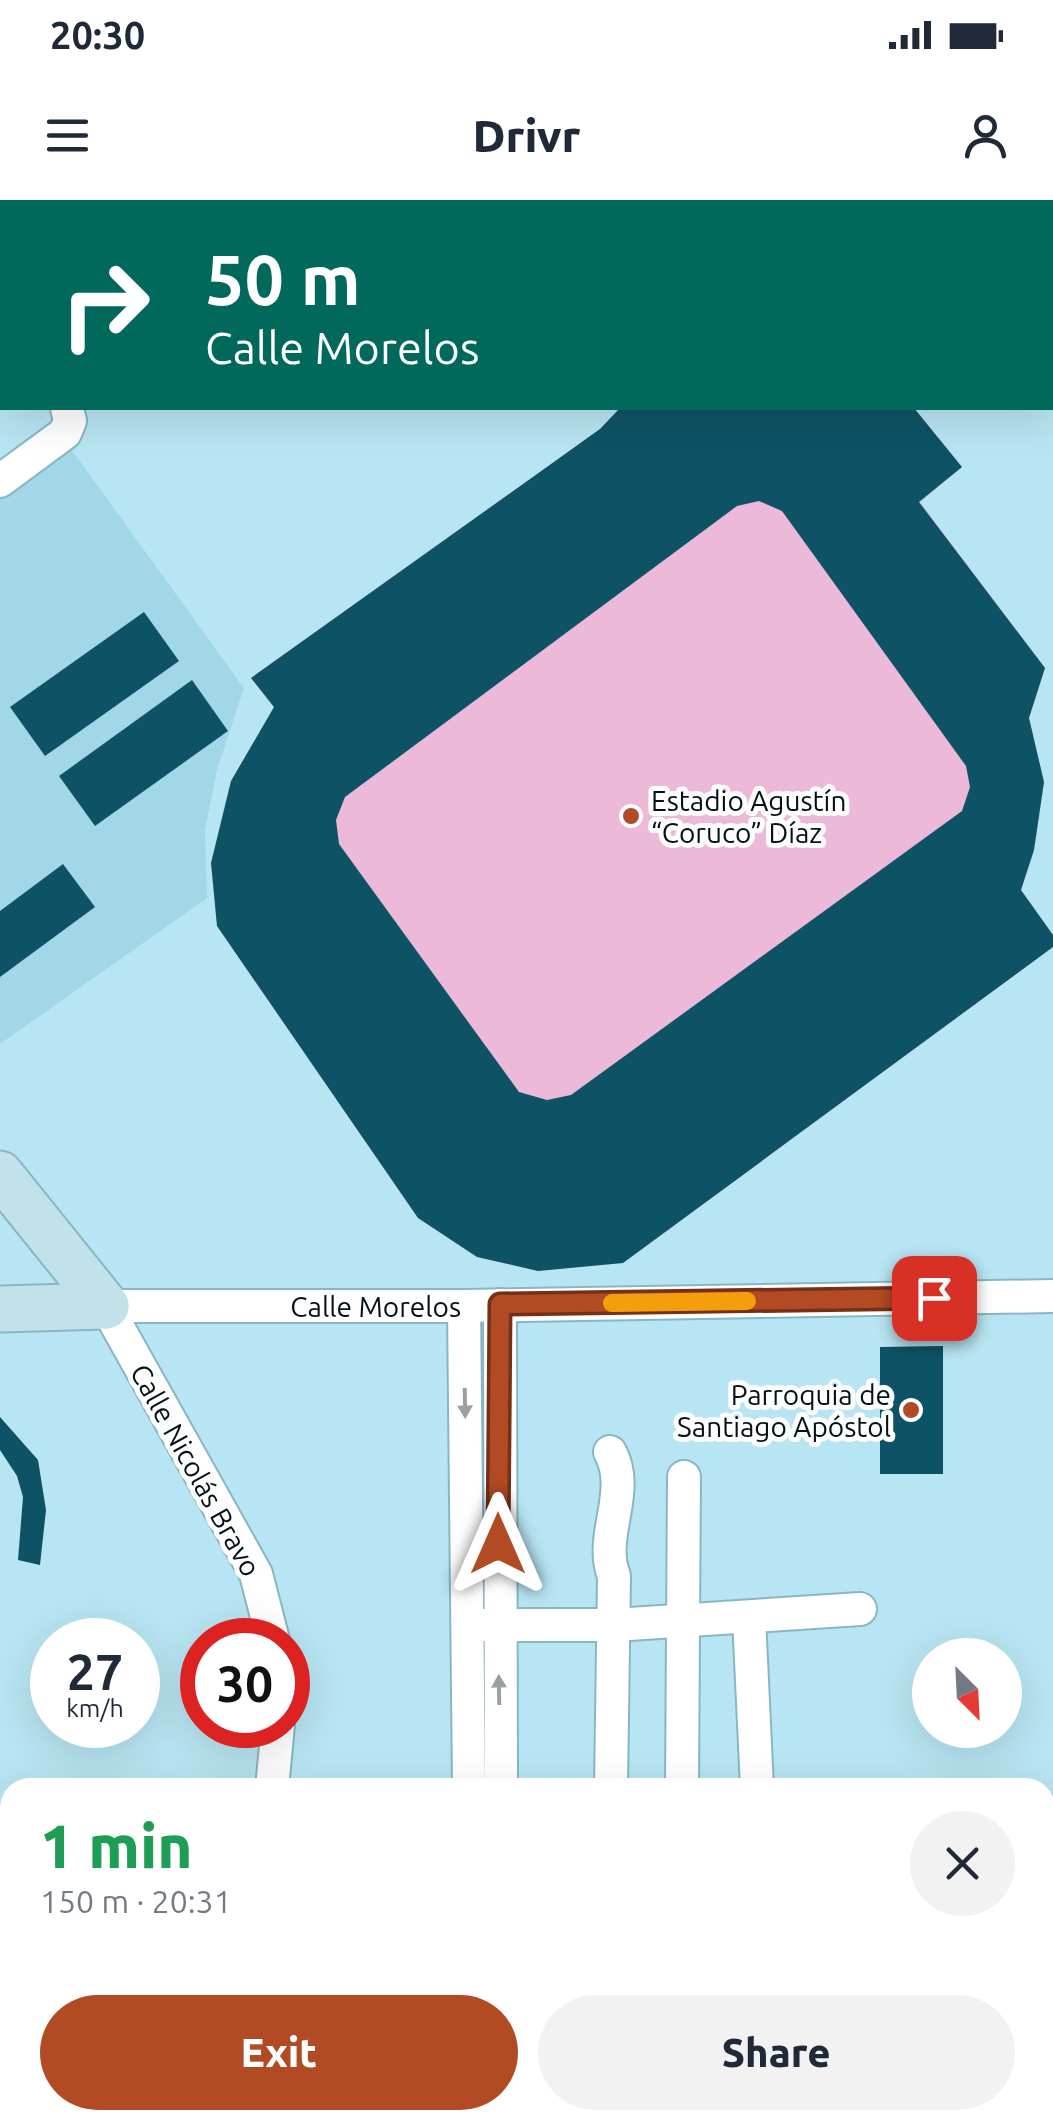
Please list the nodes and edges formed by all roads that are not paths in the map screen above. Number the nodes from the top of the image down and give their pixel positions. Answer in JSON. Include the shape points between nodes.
{"nodes":[{"id":1,"x":67,"y":410,"type":"edge"},
{"id":2,"x":0,"y":481,"type":"edge"},
{"id":3,"x":0,"y":1174,"type":"edge"},
{"id":4,"x":1053,"y":1296,"type":"edge"},
{"id":5,"x":500,"y":1304,"type":"junction"},
{"id":6,"x":106,"y":1306,"type":"junction"},
{"id":7,"x":464,"y":1306,"type":"junction"},
{"id":8,"x":0,"y":1309,"type":"edge"},
{"id":9,"x":610,"y":1452,"type":"dead end"},
{"id":10,"x":684,"y":1477,"type":"dead end"},
{"id":11,"x":860,"y":1609,"type":"dead end"},
{"id":12,"x":749,"y":1617,"type":"junction"},
{"id":13,"x":267,"y":1618,"type":"edge"},
{"id":14,"x":686,"y":1622,"type":"junction"},
{"id":15,"x":482,"y":1624,"type":"junction"},
{"id":16,"x":614,"y":1625,"type":"junction"},
{"id":17,"x":276,"y":1748,"type":"edge"},
{"id":18,"x":273,"y":1778,"type":"edge"},
{"id":19,"x":470,"y":1778,"type":"edge"},
{"id":20,"x":500,"y":1778,"type":"edge"},
{"id":21,"x":611,"y":1778,"type":"edge"},
{"id":22,"x":682,"y":1778,"type":"edge"},
{"id":23,"x":756,"y":1778,"type":"edge"}],
"edges":[{"from":1,"to":2,"type":"street","via":[[65,433]]},
{"from":3,"to":6,"type":"main road"},
{"from":4,"to":5,"type":"street","name":"Calle Morelos"},
{"from":5,"to":7,"type":"street","name":"Calle Morelos"},
{"from":5,"to":15,"type":"street"},
{"from":6,"to":7,"type":"street","name":"Calle Morelos"},
{"from":6,"to":8,"type":"main road","name":"Calle Morelos"},
{"from":6,"to":13,"type":"street","name":"Calle Nicolás Bravo","via":[[256,1574]]},
{"from":7,"to":15,"type":"street","one_way":true},
{"from":9,"to":16,"type":"street","via":[[618,1502],[608,1560]]},
{"from":10,"to":14,"type":"street"},
{"from":11,"to":12,"type":"street"},
{"from":12,"to":14,"type":"street"},
{"from":12,"to":23,"type":"street"},
{"from":14,"to":16,"type":"street"},
{"from":14,"to":22,"type":"street"},
{"from":15,"to":16,"type":"street"},
{"from":15,"to":19,"type":"street"},
{"from":20,"to":15,"type":"street","one_way":true},
{"from":16,"to":21,"type":"street"},
{"from":17,"to":18,"type":"street"}]}
